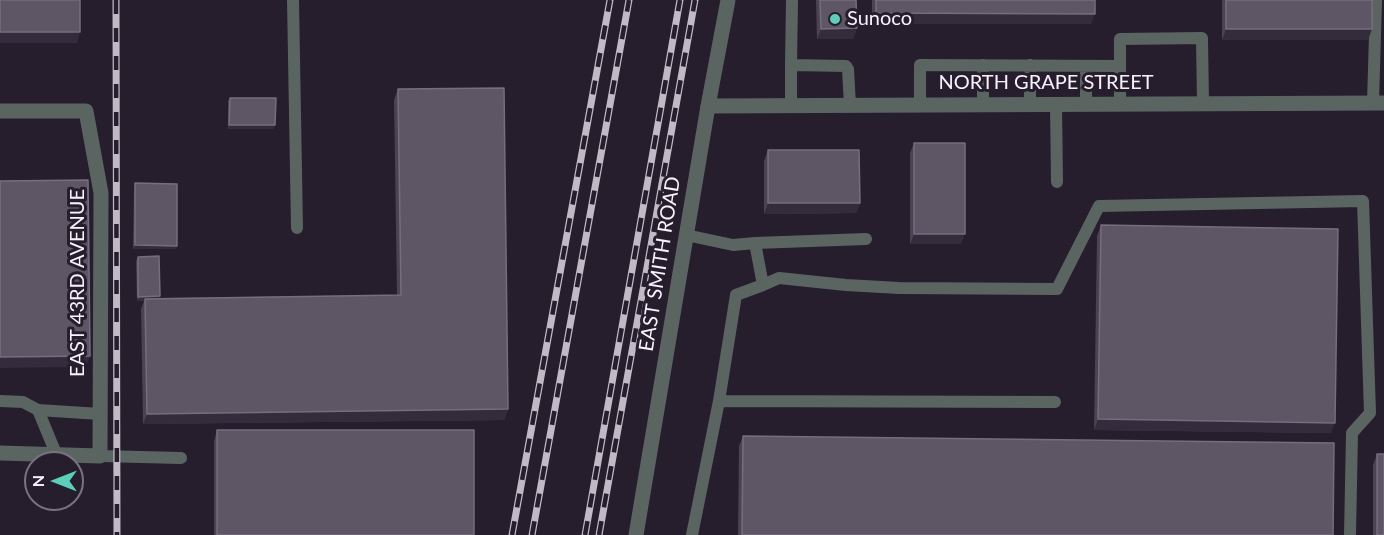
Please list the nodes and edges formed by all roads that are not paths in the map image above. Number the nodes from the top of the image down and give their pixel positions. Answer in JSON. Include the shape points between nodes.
{"nodes":[{"id":1,"x":293,"y":0,"type":"edge"},
{"id":2,"x":728,"y":0,"type":"edge"},
{"id":3,"x":792,"y":0,"type":"edge"},
{"id":4,"x":1376,"y":0,"type":"edge"},
{"id":5,"x":791,"y":65,"type":"junction"},
{"id":6,"x":983,"y":65,"type":"junction"},
{"id":7,"x":1030,"y":65,"type":"junction"},
{"id":8,"x":1086,"y":66,"type":"junction"},
{"id":9,"x":1120,"y":66,"type":"junction"},
{"id":10,"x":1203,"y":103,"type":"junction"},
{"id":11,"x":1379,"y":103,"type":"edge"},
{"id":12,"x":1086,"y":104,"type":"junction"},
{"id":13,"x":1120,"y":104,"type":"junction"},
{"id":14,"x":791,"y":105,"type":"junction"},
{"id":15,"x":850,"y":105,"type":"junction"},
{"id":16,"x":920,"y":105,"type":"junction"},
{"id":17,"x":983,"y":105,"type":"junction"},
{"id":18,"x":1030,"y":105,"type":"junction"},
{"id":19,"x":1056,"y":105,"type":"junction"},
{"id":20,"x":708,"y":106,"type":"junction"},
{"id":21,"x":0,"y":111,"type":"edge"},
{"id":22,"x":1057,"y":182,"type":"dead end"},
{"id":23,"x":297,"y":228,"type":"dead end"},
{"id":24,"x":686,"y":235,"type":"junction"},
{"id":25,"x":866,"y":239,"type":"dead end"},
{"id":26,"x":755,"y":243,"type":"junction"},
{"id":27,"x":763,"y":285,"type":"junction"},
{"id":28,"x":719,"y":400,"type":"junction"},
{"id":29,"x":0,"y":401,"type":"edge"},
{"id":30,"x":1055,"y":402,"type":"dead end"},
{"id":31,"x":38,"y":410,"type":"junction"},
{"id":32,"x":100,"y":414,"type":"junction"},
{"id":33,"x":55,"y":451,"type":"edge"},
{"id":34,"x":0,"y":453,"type":"edge"},
{"id":35,"x":24,"y":454,"type":"edge"},
{"id":36,"x":84,"y":456,"type":"edge"},
{"id":37,"x":100,"y":456,"type":"junction"},
{"id":38,"x":181,"y":458,"type":"dead end"},
{"id":39,"x":636,"y":535,"type":"edge"},
{"id":40,"x":692,"y":535,"type":"edge"},
{"id":41,"x":1350,"y":535,"type":"edge"}],
"edges":[{"from":1,"to":23,"type":"lane"},
{"from":2,"to":20,"type":"street","name":"EAST SMITH ROAD"},
{"from":3,"to":5,"type":"lane"},
{"from":4,"to":11,"type":"lane"},
{"from":5,"to":14,"type":"lane"},
{"from":5,"to":15,"type":"lane","via":[[846,66]]},
{"from":6,"to":7,"type":"lane"},
{"from":6,"to":16,"type":"lane","via":[[920,65]]},
{"from":6,"to":17,"type":"lane"},
{"from":7,"to":8,"type":"lane"},
{"from":7,"to":18,"type":"lane"},
{"from":8,"to":9,"type":"lane"},
{"from":8,"to":12,"type":"lane"},
{"from":9,"to":10,"type":"lane","via":[[1120,39],[1202,38]]},
{"from":9,"to":13,"type":"lane"},
{"from":10,"to":11,"type":"street","name":"NORTH GRAPE STREET"},
{"from":10,"to":13,"type":"street","name":"NORTH GRAPE STREET"},
{"from":12,"to":13,"type":"street","name":"NORTH GRAPE STREET"},
{"from":12,"to":19,"type":"street","name":"NORTH GRAPE STREET"},
{"from":14,"to":15,"type":"street","name":"NORTH GRAPE STREET"},
{"from":14,"to":20,"type":"street","name":"NORTH GRAPE STREET"},
{"from":15,"to":16,"type":"street","name":"NORTH GRAPE STREET"},
{"from":16,"to":17,"type":"street","name":"NORTH GRAPE STREET"},
{"from":17,"to":18,"type":"street","name":"NORTH GRAPE STREET"},
{"from":18,"to":19,"type":"street","name":"NORTH GRAPE STREET"},
{"from":19,"to":22,"type":"lane"},
{"from":20,"to":24,"type":"street","name":"EAST SMITH ROAD"},
{"from":21,"to":32,"type":"street","name":"EAST 43RD AVENUE","via":[[86,111],[101,193]]},
{"from":24,"to":26,"type":"lane","via":[[733,245]]},
{"from":24,"to":39,"type":"street","name":"EAST SMITH ROAD"},
{"from":25,"to":26,"type":"lane"},
{"from":26,"to":27,"type":"lane"},
{"from":27,"to":28,"type":"lane","via":[[736,295]]},
{"from":27,"to":41,"type":"lane","via":[[778,278],[899,288],[1057,289],[1099,206],[1363,201],[1370,413],[1352,433]]},
{"from":28,"to":30,"type":"lane"},
{"from":28,"to":40,"type":"lane"},
{"from":29,"to":31,"type":"lane","via":[[23,402]]},
{"from":31,"to":32,"type":"lane"},
{"from":31,"to":33,"type":"lane"},
{"from":32,"to":37,"type":"street","name":"EAST 43RD AVENUE"},
{"from":34,"to":35,"type":"street"},
{"from":36,"to":37,"type":"street"},
{"from":37,"to":38,"type":"lane"}]}
